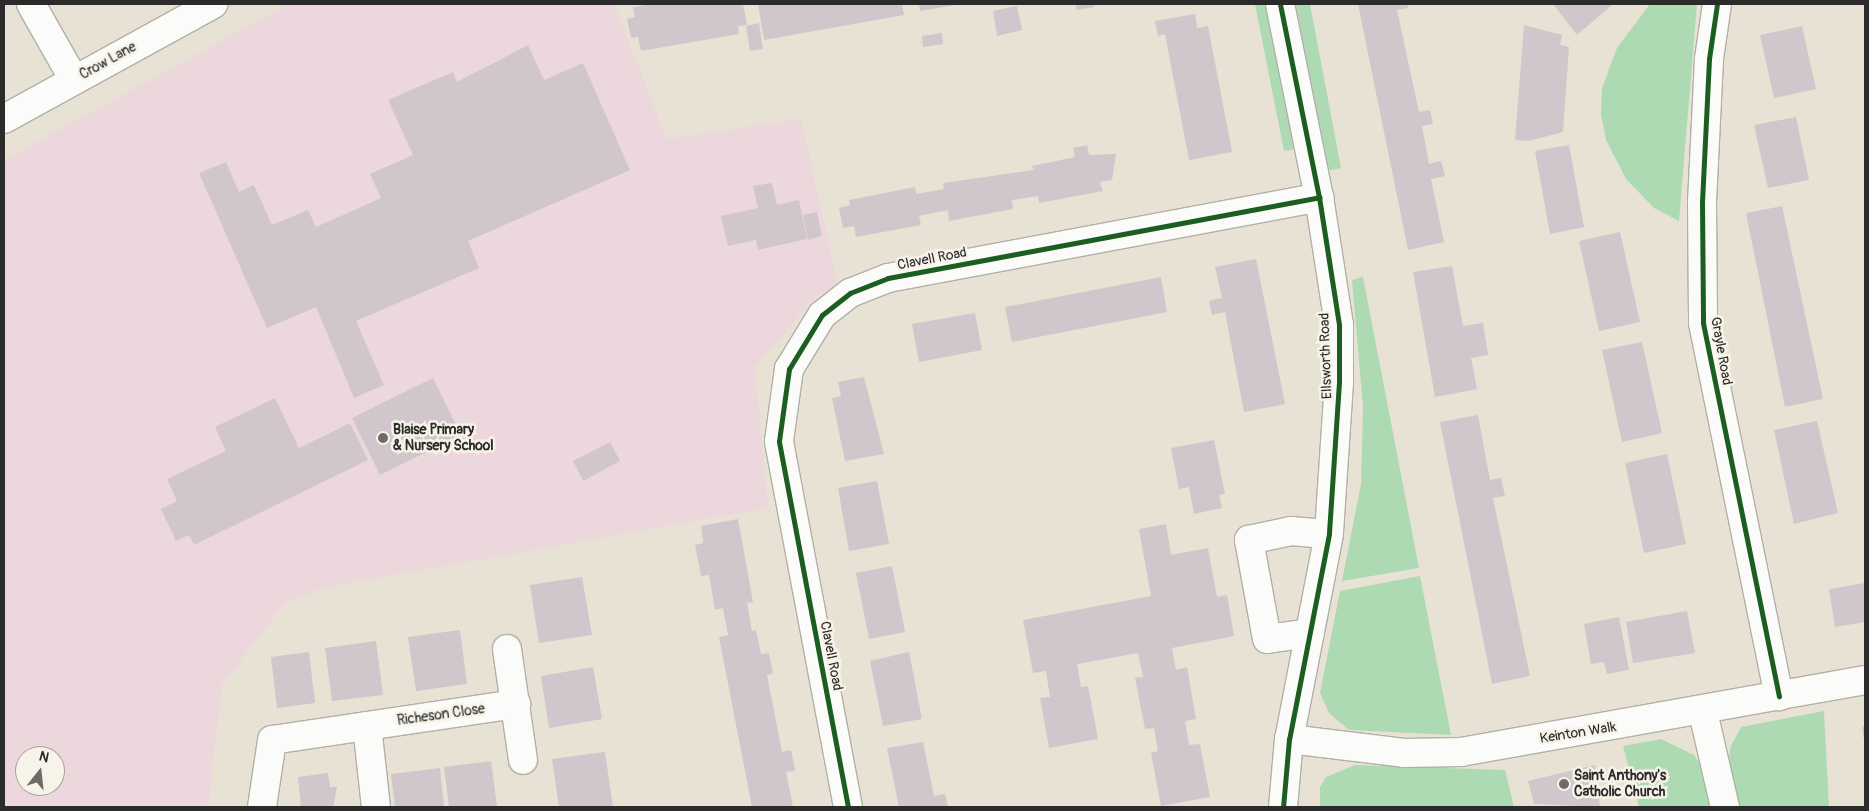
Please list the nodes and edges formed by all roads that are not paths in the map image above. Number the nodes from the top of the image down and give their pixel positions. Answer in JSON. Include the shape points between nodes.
{"nodes":[{"id":1,"x":31,"y":4,"type":"edge"},
{"id":2,"x":213,"y":4,"type":"edge"},
{"id":3,"x":1280,"y":4,"type":"edge"},
{"id":4,"x":1717,"y":4,"type":"edge"},
{"id":5,"x":74,"y":80,"type":"junction"},
{"id":6,"x":4,"y":119,"type":"edge"},
{"id":7,"x":1320,"y":197,"type":"junction"},
{"id":8,"x":1329,"y":534,"type":"junction"},
{"id":9,"x":1310,"y":632,"type":"junction"},
{"id":10,"x":507,"y":649,"type":"dead end"},
{"id":11,"x":1865,"y":680,"type":"edge"},
{"id":12,"x":1779,"y":696,"type":"junction"},
{"id":13,"x":516,"y":704,"type":"junction"},
{"id":14,"x":1703,"y":712,"type":"junction"},
{"id":15,"x":367,"y":726,"type":"junction"},
{"id":16,"x":1289,"y":740,"type":"junction"},
{"id":17,"x":523,"y":760,"type":"dead end"},
{"id":18,"x":267,"y":807,"type":"edge"},
{"id":19,"x":376,"y":807,"type":"edge"},
{"id":20,"x":848,"y":807,"type":"edge"},
{"id":21,"x":1283,"y":807,"type":"edge"},
{"id":22,"x":1725,"y":807,"type":"edge"}],
"edges":[{"from":1,"to":5,"type":"street"},
{"from":2,"to":5,"type":"street","name":"Crow Lane"},
{"from":3,"to":7,"type":"street","name":"Ellsworth Road"},
{"from":4,"to":12,"type":"street","name":"Grayle Road","via":[[1709,59],[1702,202],[1702,322]]},
{"from":5,"to":6,"type":"street","name":"Crow Lane"},
{"from":7,"to":8,"type":"street","name":"Ellsworth Road","via":[[1339,325],[1337,460]]},
{"from":7,"to":20,"type":"street","name":"Clavell Road","via":[[888,278],[850,294],[822,315],[789,369],[779,441]]},
{"from":8,"to":9,"type":"street","name":"Ellsworth Road"},
{"from":8,"to":9,"type":"street","via":[[1291,531],[1249,540],[1267,639]]},
{"from":9,"to":16,"type":"street","name":"Ellsworth Road"},
{"from":10,"to":13,"type":"street"},
{"from":11,"to":12,"type":"street","name":"Keinton Walk"},
{"from":12,"to":14,"type":"street","name":"Keinton Walk"},
{"from":13,"to":15,"type":"street","name":"Richeson Close"},
{"from":13,"to":17,"type":"street"},
{"from":14,"to":16,"type":"street","name":"Keinton Walk","via":[[1462,752],[1404,753]]},
{"from":14,"to":22,"type":"street"},
{"from":15,"to":18,"type":"street","name":"Richeson Close","via":[[272,740]]},
{"from":15,"to":19,"type":"street"},
{"from":16,"to":21,"type":"street","name":"Ellsworth Road"}]}
